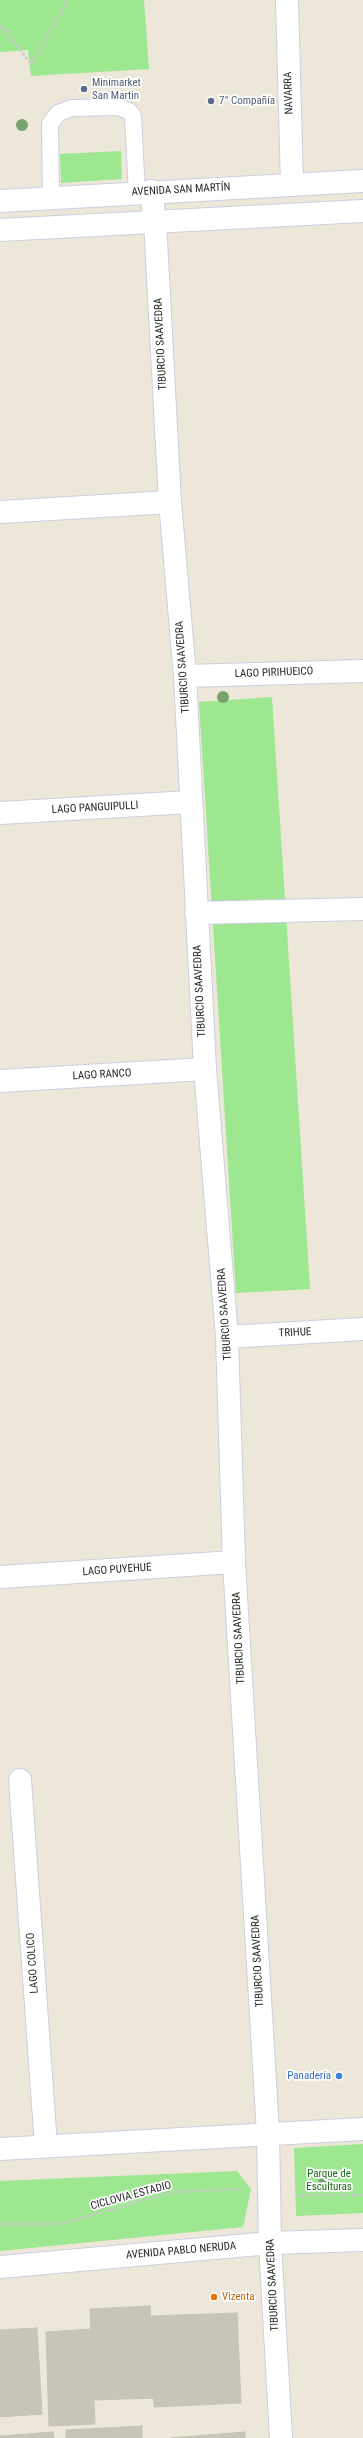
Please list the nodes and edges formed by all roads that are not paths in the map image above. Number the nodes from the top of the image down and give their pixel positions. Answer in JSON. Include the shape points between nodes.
{"nodes":[{"id":1,"x":287,"y":0,"type":"edge"},
{"id":2,"x":363,"y":180,"type":"edge"},
{"id":3,"x":292,"y":185,"type":"junction"},
{"id":4,"x":144,"y":192,"type":"junction"},
{"id":5,"x":51,"y":198,"type":"junction"},
{"id":6,"x":0,"y":201,"type":"edge"},
{"id":7,"x":363,"y":211,"type":"edge"},
{"id":8,"x":155,"y":221,"type":"junction"},
{"id":9,"x":0,"y":230,"type":"edge"},
{"id":10,"x":170,"y":502,"type":"junction"},
{"id":11,"x":0,"y":512,"type":"edge"},
{"id":12,"x":363,"y":670,"type":"edge"},
{"id":13,"x":185,"y":676,"type":"junction"},
{"id":14,"x":190,"y":802,"type":"junction"},
{"id":15,"x":0,"y":813,"type":"edge"},
{"id":16,"x":363,"y":909,"type":"edge"},
{"id":17,"x":196,"y":913,"type":"junction"},
{"id":18,"x":205,"y":1069,"type":"junction"},
{"id":19,"x":0,"y":1081,"type":"edge"},
{"id":20,"x":363,"y":1329,"type":"edge"},
{"id":21,"x":227,"y":1338,"type":"junction"},
{"id":22,"x":234,"y":1562,"type":"junction"},
{"id":23,"x":0,"y":1577,"type":"edge"},
{"id":24,"x":20,"y":1780,"type":"dead end"},
{"id":25,"x":363,"y":2129,"type":"edge"},
{"id":26,"x":268,"y":2133,"type":"junction"},
{"id":27,"x":46,"y":2146,"type":"junction"},
{"id":28,"x":0,"y":2149,"type":"edge"},
{"id":29,"x":363,"y":2240,"type":"edge"},
{"id":30,"x":270,"y":2244,"type":"junction"},
{"id":31,"x":0,"y":2267,"type":"edge"},
{"id":32,"x":281,"y":2438,"type":"edge"}],
"edges":[{"from":1,"to":3,"type":"street","name":"NAVARRA"},
{"from":2,"to":3,"type":"street","name":"AVENIDA SAN MARTÍN"},
{"from":3,"to":4,"type":"street","name":"AVENIDA SAN MARTÍN"},
{"from":4,"to":5,"type":"street","name":"AVENIDA SAN MARTÍN"},
{"from":4,"to":5,"type":"lane","via":[[133,116],[129,111],[117,107],[72,108],[58,113],[50,124]]},
{"from":4,"to":8,"type":"street","name":"TIBURCIO SAAVEDRA"},
{"from":5,"to":6,"type":"street","name":"AVENIDA SAN MARTÍN"},
{"from":7,"to":8,"type":"street"},
{"from":8,"to":9,"type":"street"},
{"from":8,"to":10,"type":"street","name":"TIBURCIO SAAVEDRA"},
{"from":10,"to":11,"type":"street"},
{"from":10,"to":13,"type":"street","name":"TIBURCIO SAAVEDRA"},
{"from":12,"to":13,"type":"street","name":"LAGO PIRIHUEICO"},
{"from":13,"to":14,"type":"street","name":"TIBURCIO SAAVEDRA"},
{"from":14,"to":15,"type":"street","name":"LAGO PANGUIPULLI"},
{"from":14,"to":17,"type":"street","name":"TIBURCIO SAAVEDRA"},
{"from":16,"to":17,"type":"street"},
{"from":17,"to":18,"type":"street","name":"TIBURCIO SAAVEDRA"},
{"from":18,"to":19,"type":"street","name":"LAGO RANCO"},
{"from":18,"to":21,"type":"street","name":"TIBURCIO SAAVEDRA"},
{"from":20,"to":21,"type":"street","name":"TRIHUE"},
{"from":21,"to":22,"type":"street","name":"TIBURCIO SAAVEDRA"},
{"from":22,"to":23,"type":"street","name":"LAGO PUYEHUE"},
{"from":22,"to":26,"type":"street","name":"TIBURCIO SAAVEDRA"},
{"from":24,"to":27,"type":"street","name":"LAGO COLICO"},
{"from":25,"to":26,"type":"street"},
{"from":26,"to":27,"type":"street"},
{"from":26,"to":30,"type":"street","name":"TIBURCIO SAAVEDRA"},
{"from":27,"to":28,"type":"street"},
{"from":29,"to":30,"type":"street","name":"AVENIDA PABLO NERUDA"},
{"from":30,"to":31,"type":"street","name":"AVENIDA PABLO NERUDA"},
{"from":30,"to":32,"type":"street","name":"TIBURCIO SAAVEDRA"}]}
